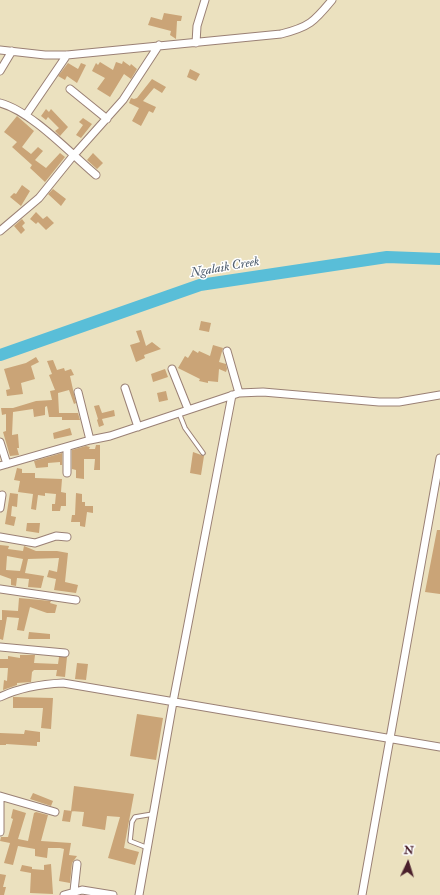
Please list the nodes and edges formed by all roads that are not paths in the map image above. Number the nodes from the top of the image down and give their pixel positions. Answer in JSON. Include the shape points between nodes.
{"nodes":[{"id":1,"x":205,"y":0,"type":"edge"},
{"id":2,"x":332,"y":0,"type":"edge"},
{"id":3,"x":196,"y":43,"type":"junction"},
{"id":4,"x":159,"y":45,"type":"junction"},
{"id":5,"x":0,"y":50,"type":"edge"},
{"id":6,"x":12,"y":51,"type":"junction"},
{"id":7,"x":67,"y":55,"type":"junction"},
{"id":8,"x":0,"y":72,"type":"edge"},
{"id":9,"x":70,"y":89,"type":"dead end"},
{"id":10,"x":0,"y":103,"type":"edge"},
{"id":11,"x":26,"y":115,"type":"junction"},
{"id":12,"x":107,"y":119,"type":"junction"},
{"id":13,"x":73,"y":156,"type":"junction"},
{"id":14,"x":96,"y":175,"type":"dead end"},
{"id":15,"x":0,"y":231,"type":"edge"},
{"id":16,"x":227,"y":351,"type":"dead end"},
{"id":17,"x":172,"y":369,"type":"dead end"},
{"id":18,"x":126,"y":388,"type":"dead end"},
{"id":19,"x":78,"y":392,"type":"dead end"},
{"id":20,"x":239,"y":393,"type":"junction"},
{"id":21,"x":232,"y":395,"type":"junction"},
{"id":22,"x":440,"y":395,"type":"edge"},
{"id":23,"x":188,"y":410,"type":"junction"},
{"id":24,"x":179,"y":413,"type":"junction"},
{"id":25,"x":138,"y":427,"type":"junction"},
{"id":26,"x":90,"y":440,"type":"junction"},
{"id":27,"x":0,"y":442,"type":"edge"},
{"id":28,"x":67,"y":447,"type":"junction"},
{"id":29,"x":204,"y":453,"type":"dead end"},
{"id":30,"x":440,"y":458,"type":"edge"},
{"id":31,"x":4,"y":465,"type":"edge"},
{"id":32,"x":67,"y":473,"type":"dead end"},
{"id":33,"x":2,"y":495,"type":"dead end"},
{"id":34,"x":0,"y":508,"type":"edge"},
{"id":35,"x":0,"y":537,"type":"edge"},
{"id":36,"x":67,"y":537,"type":"dead end"},
{"id":37,"x":0,"y":589,"type":"edge"},
{"id":38,"x":76,"y":600,"type":"dead end"},
{"id":39,"x":0,"y":647,"type":"edge"},
{"id":40,"x":65,"y":653,"type":"dead end"},
{"id":41,"x":0,"y":696,"type":"edge"},
{"id":42,"x":173,"y":702,"type":"junction"},
{"id":43,"x":390,"y":739,"type":"junction"},
{"id":44,"x":440,"y":747,"type":"edge"},
{"id":45,"x":0,"y":796,"type":"edge"},
{"id":46,"x":0,"y":799,"type":"edge"},
{"id":47,"x":55,"y":812,"type":"dead end"},
{"id":48,"x":154,"y":814,"type":"junction"},
{"id":49,"x":0,"y":832,"type":"edge"},
{"id":50,"x":148,"y":848,"type":"junction"},
{"id":51,"x":78,"y":864,"type":"dead end"},
{"id":52,"x":74,"y":891,"type":"junction"},
{"id":53,"x":64,"y":895,"type":"edge"},
{"id":54,"x":113,"y":895,"type":"edge"},
{"id":55,"x":139,"y":895,"type":"edge"},
{"id":56,"x":362,"y":895,"type":"edge"}],
"edges":[{"from":1,"to":3,"type":"street","via":[[197,26]]},
{"from":2,"to":3,"type":"street","via":[[314,21],[298,30],[254,38]]},
{"from":3,"to":4,"type":"street"},
{"from":4,"to":7,"type":"street","via":[[116,52]]},
{"from":4,"to":12,"type":"street","via":[[123,100]]},
{"from":5,"to":6,"type":"street"},
{"from":6,"to":7,"type":"street"},
{"from":6,"to":8,"type":"street"},
{"from":7,"to":11,"type":"street"},
{"from":9,"to":12,"type":"street"},
{"from":10,"to":11,"type":"street"},
{"from":11,"to":13,"type":"street"},
{"from":12,"to":13,"type":"street"},
{"from":13,"to":14,"type":"street"},
{"from":13,"to":15,"type":"street","via":[[39,198]]},
{"from":16,"to":20,"type":"street"},
{"from":17,"to":23,"type":"street"},
{"from":18,"to":25,"type":"street"},
{"from":19,"to":26,"type":"street"},
{"from":20,"to":21,"type":"street"},
{"from":20,"to":22,"type":"street","via":[[263,392],[379,402],[399,402]]},
{"from":21,"to":23,"type":"street"},
{"from":21,"to":42,"type":"street"},
{"from":23,"to":24,"type":"street"},
{"from":24,"to":25,"type":"street"},
{"from":24,"to":29,"type":"lane","via":[[185,428]]},
{"from":25,"to":26,"type":"street"},
{"from":26,"to":28,"type":"street"},
{"from":27,"to":31,"type":"street"},
{"from":28,"to":31,"type":"street"},
{"from":28,"to":32,"type":"street"},
{"from":30,"to":43,"type":"street"},
{"from":33,"to":34,"type":"street"},
{"from":35,"to":36,"type":"street","via":[[35,542],[56,536]]},
{"from":37,"to":38,"type":"street"},
{"from":39,"to":40,"type":"street"},
{"from":41,"to":42,"type":"street","via":[[28,688],[63,683]]},
{"from":42,"to":43,"type":"street"},
{"from":42,"to":48,"type":"street"},
{"from":43,"to":44,"type":"street"},
{"from":43,"to":56,"type":"street"},
{"from":45,"to":47,"type":"street"},
{"from":46,"to":49,"type":"street"},
{"from":48,"to":50,"type":"street"},
{"from":48,"to":50,"type":"lane","via":[[134,817],[132,822],[130,841]]},
{"from":50,"to":55,"type":"street"},
{"from":51,"to":52,"type":"street"},
{"from":52,"to":53,"type":"street"},
{"from":52,"to":54,"type":"street","via":[[92,890]]}]}
